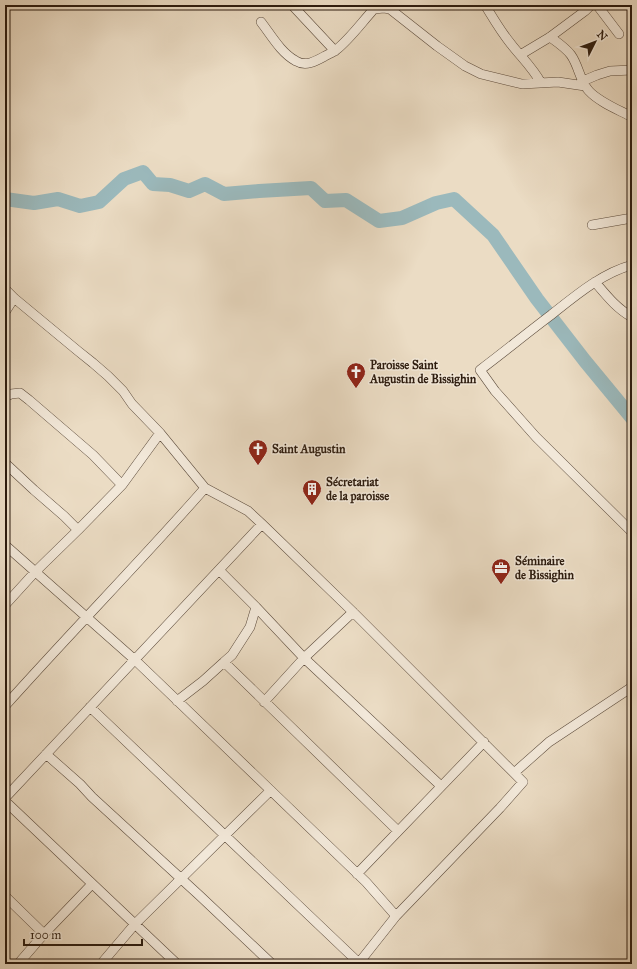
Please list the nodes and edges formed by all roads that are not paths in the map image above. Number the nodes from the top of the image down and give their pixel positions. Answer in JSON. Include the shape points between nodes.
{"nodes":[{"id":1,"x":292,"y":5,"type":"edge"},
{"id":2,"x":485,"y":5,"type":"edge"},
{"id":3,"x":590,"y":5,"type":"edge"},
{"id":4,"x":597,"y":5,"type":"edge"},
{"id":5,"x":371,"y":7,"type":"edge"},
{"id":6,"x":393,"y":7,"type":"edge"},
{"id":7,"x":261,"y":22,"type":"dead end"},
{"id":8,"x":618,"y":34,"type":"dead end"},
{"id":9,"x":550,"y":37,"type":"junction"},
{"id":10,"x":335,"y":51,"type":"junction"},
{"id":11,"x":520,"y":54,"type":"junction"},
{"id":12,"x":632,"y":70,"type":"edge"},
{"id":13,"x":541,"y":83,"type":"junction"},
{"id":14,"x":584,"y":83,"type":"junction"},
{"id":15,"x":632,"y":117,"type":"edge"},
{"id":16,"x":632,"y":218,"type":"edge"},
{"id":17,"x":592,"y":225,"type":"dead end"},
{"id":18,"x":632,"y":265,"type":"edge"},
{"id":19,"x":595,"y":282,"type":"junction"},
{"id":20,"x":5,"y":289,"type":"edge"},
{"id":21,"x":14,"y":298,"type":"junction"},
{"id":22,"x":5,"y":312,"type":"edge"},
{"id":23,"x":632,"y":317,"type":"edge"},
{"id":24,"x":5,"y":398,"type":"edge"},
{"id":25,"x":160,"y":433,"type":"junction"},
{"id":26,"x":5,"y":463,"type":"edge"},
{"id":27,"x":122,"y":485,"type":"junction"},
{"id":28,"x":205,"y":488,"type":"junction"},
{"id":29,"x":262,"y":524,"type":"junction"},
{"id":30,"x":78,"y":530,"type":"junction"},
{"id":31,"x":632,"y":532,"type":"edge"},
{"id":32,"x":5,"y":545,"type":"edge"},
{"id":33,"x":219,"y":570,"type":"junction"},
{"id":34,"x":35,"y":572,"type":"junction"},
{"id":35,"x":5,"y":605,"type":"edge"},
{"id":36,"x":256,"y":607,"type":"junction"},
{"id":37,"x":353,"y":612,"type":"junction"},
{"id":38,"x":86,"y":617,"type":"junction"},
{"id":39,"x":304,"y":658,"type":"junction"},
{"id":40,"x":134,"y":660,"type":"junction"},
{"id":41,"x":224,"y":662,"type":"junction"},
{"id":42,"x":632,"y":687,"type":"edge"},
{"id":43,"x":177,"y":701,"type":"junction"},
{"id":44,"x":264,"y":702,"type":"junction"},
{"id":45,"x":5,"y":706,"type":"edge"},
{"id":46,"x":90,"y":707,"type":"junction"},
{"id":47,"x":484,"y":742,"type":"junction"},
{"id":48,"x":46,"y":754,"type":"junction"},
{"id":49,"x":514,"y":773,"type":"junction"},
{"id":50,"x":441,"y":786,"type":"junction"},
{"id":51,"x":270,"y":791,"type":"junction"},
{"id":52,"x":5,"y":798,"type":"edge"},
{"id":53,"x":5,"y":801,"type":"edge"},
{"id":54,"x":398,"y":831,"type":"junction"},
{"id":55,"x":226,"y":836,"type":"junction"},
{"id":56,"x":357,"y":874,"type":"junction"},
{"id":57,"x":182,"y":879,"type":"junction"},
{"id":58,"x":92,"y":884,"type":"junction"},
{"id":59,"x":5,"y":896,"type":"edge"},
{"id":60,"x":396,"y":916,"type":"junction"},
{"id":61,"x":135,"y":924,"type":"junction"},
{"id":62,"x":44,"y":934,"type":"junction"},
{"id":63,"x":358,"y":963,"type":"edge"},
{"id":64,"x":18,"y":964,"type":"edge"},
{"id":65,"x":101,"y":964,"type":"edge"},
{"id":66,"x":177,"y":964,"type":"edge"},
{"id":67,"x":272,"y":964,"type":"edge"}],
"edges":[{"from":1,"to":10,"type":"street"},
{"from":2,"to":11,"type":"street"},
{"from":3,"to":9,"type":"street"},
{"from":4,"to":8,"type":"street"},
{"from":5,"to":6,"type":"street"},
{"from":5,"to":10,"type":"street"},
{"from":6,"to":13,"type":"street","via":[[418,32],[481,74],[522,84]]},
{"from":7,"to":10,"type":"street","via":[[286,54],[297,62],[311,63]]},
{"from":9,"to":11,"type":"street"},
{"from":9,"to":14,"type":"street","via":[[572,56]]},
{"from":11,"to":13,"type":"street"},
{"from":12,"to":14,"type":"street","via":[[610,71]]},
{"from":13,"to":14,"type":"street"},
{"from":14,"to":15,"type":"street","via":[[596,97]]},
{"from":16,"to":17,"type":"street"},
{"from":18,"to":19,"type":"street"},
{"from":19,"to":23,"type":"street","via":[[618,308]]},
{"from":19,"to":31,"type":"street","via":[[480,370],[536,437]]},
{"from":20,"to":21,"type":"street"},
{"from":21,"to":22,"type":"street"},
{"from":21,"to":25,"type":"street","via":[[93,362]]},
{"from":24,"to":27,"type":"street","via":[[20,393],[93,455]]},
{"from":25,"to":27,"type":"street"},
{"from":25,"to":28,"type":"street"},
{"from":26,"to":30,"type":"street"},
{"from":27,"to":30,"type":"street"},
{"from":28,"to":29,"type":"street","via":[[248,511]]},
{"from":28,"to":38,"type":"street"},
{"from":29,"to":33,"type":"street"},
{"from":29,"to":37,"type":"street"},
{"from":30,"to":34,"type":"street"},
{"from":32,"to":34,"type":"street"},
{"from":33,"to":36,"type":"street"},
{"from":33,"to":40,"type":"street"},
{"from":34,"to":35,"type":"street"},
{"from":34,"to":38,"type":"street"},
{"from":36,"to":39,"type":"street"},
{"from":36,"to":41,"type":"street","via":[[250,627],[232,655]]},
{"from":37,"to":39,"type":"street"},
{"from":37,"to":47,"type":"street"},
{"from":38,"to":40,"type":"street"},
{"from":38,"to":45,"type":"street"},
{"from":39,"to":44,"type":"street"},
{"from":39,"to":50,"type":"street"},
{"from":40,"to":43,"type":"street"},
{"from":40,"to":46,"type":"street"},
{"from":41,"to":43,"type":"street"},
{"from":41,"to":44,"type":"street"},
{"from":42,"to":49,"type":"street","via":[[549,742]]},
{"from":43,"to":51,"type":"street"},
{"from":44,"to":54,"type":"street"},
{"from":46,"to":48,"type":"street"},
{"from":46,"to":55,"type":"street"},
{"from":47,"to":49,"type":"street"},
{"from":47,"to":50,"type":"street"},
{"from":48,"to":52,"type":"street"},
{"from":48,"to":57,"type":"street"},
{"from":49,"to":60,"type":"street","via":[[524,782]]},
{"from":50,"to":54,"type":"street"},
{"from":51,"to":55,"type":"street"},
{"from":51,"to":56,"type":"street"},
{"from":53,"to":58,"type":"street"},
{"from":54,"to":56,"type":"street"},
{"from":55,"to":57,"type":"street"},
{"from":55,"to":63,"type":"street"},
{"from":56,"to":60,"type":"street"},
{"from":57,"to":61,"type":"street"},
{"from":57,"to":67,"type":"street"},
{"from":58,"to":61,"type":"street"},
{"from":58,"to":62,"type":"street"},
{"from":59,"to":62,"type":"street"},
{"from":60,"to":63,"type":"street"},
{"from":61,"to":65,"type":"street"},
{"from":61,"to":66,"type":"street"},
{"from":62,"to":64,"type":"street"}]}
